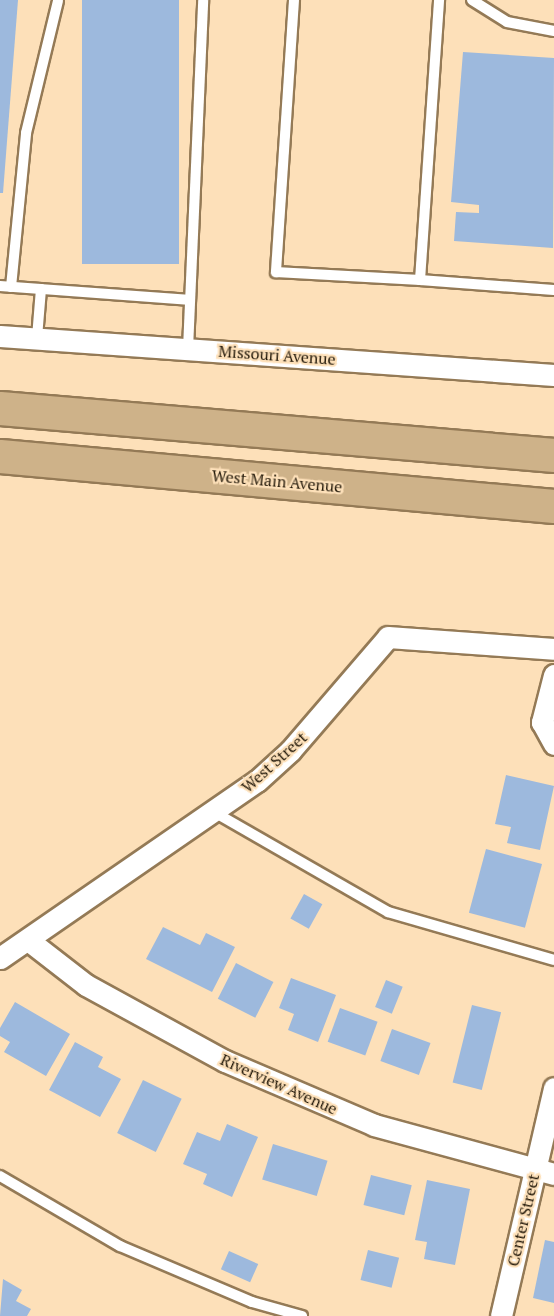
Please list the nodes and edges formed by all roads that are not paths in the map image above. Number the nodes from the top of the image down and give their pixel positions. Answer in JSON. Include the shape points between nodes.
{"nodes":[{"id":1,"x":203,"y":0,"type":"edge"},
{"id":2,"x":294,"y":0,"type":"edge"},
{"id":3,"x":439,"y":0,"type":"edge"},
{"id":4,"x":472,"y":0,"type":"edge"},
{"id":5,"x":58,"y":1,"type":"edge"},
{"id":6,"x":554,"y":31,"type":"edge"},
{"id":7,"x":420,"y":280,"type":"junction"},
{"id":8,"x":5,"y":286,"type":"edge"},
{"id":9,"x":41,"y":289,"type":"junction"},
{"id":10,"x":554,"y":290,"type":"edge"},
{"id":11,"x":190,"y":300,"type":"junction"},
{"id":12,"x":0,"y":336,"type":"edge"},
{"id":13,"x":37,"y":338,"type":"junction"},
{"id":14,"x":188,"y":349,"type":"junction"},
{"id":15,"x":554,"y":375,"type":"edge"},
{"id":16,"x":0,"y":408,"type":"edge"},
{"id":17,"x":554,"y":455,"type":"edge"},
{"id":18,"x":0,"y":456,"type":"edge"},
{"id":19,"x":554,"y":506,"type":"edge"},
{"id":20,"x":554,"y":649,"type":"edge"},
{"id":21,"x":554,"y":675,"type":"edge"},
{"id":22,"x":554,"y":744,"type":"edge"},
{"id":23,"x":214,"y":812,"type":"junction"},
{"id":24,"x":28,"y":940,"type":"junction"},
{"id":25,"x":0,"y":958,"type":"edge"},
{"id":26,"x":554,"y":960,"type":"edge"},
{"id":27,"x":554,"y":1088,"type":"edge"},
{"id":28,"x":545,"y":1171,"type":"edge"},
{"id":29,"x":0,"y":1176,"type":"edge"},
{"id":30,"x":302,"y":1316,"type":"edge"},
{"id":31,"x":501,"y":1316,"type":"edge"}],
"edges":[{"from":1,"to":11,"type":"lane"},
{"from":2,"to":7,"type":"lane","via":[[276,272]]},
{"from":3,"to":7,"type":"lane"},
{"from":4,"to":6,"type":"lane","via":[[507,22]]},
{"from":5,"to":8,"type":"lane","via":[[26,133]]},
{"from":7,"to":10,"type":"lane"},
{"from":8,"to":9,"type":"lane"},
{"from":9,"to":11,"type":"lane"},
{"from":9,"to":13,"type":"lane"},
{"from":11,"to":14,"type":"lane"},
{"from":12,"to":13,"type":"street","name":"Missouri Avenue"},
{"from":13,"to":14,"type":"street","name":"Missouri Avenue"},
{"from":14,"to":15,"type":"street","name":"Missouri Avenue"},
{"from":16,"to":17,"type":"main road"},
{"from":18,"to":19,"type":"main road","name":"West Main Avenue"},
{"from":20,"to":23,"type":"street","name":"West Street","via":[[387,637],[290,751]]},
{"from":21,"to":22,"type":"street","via":[[542,722]]},
{"from":23,"to":24,"type":"street","name":"West Street"},
{"from":23,"to":26,"type":"lane","via":[[388,912]]},
{"from":24,"to":25,"type":"street","name":"West Street"},
{"from":24,"to":28,"type":"street","name":"Riverview Avenue","via":[[86,985],[225,1061],[374,1125]]},
{"from":27,"to":28,"type":"street","name":"Center Street"},
{"from":28,"to":31,"type":"street","name":"Center Street"},
{"from":29,"to":30,"type":"lane","via":[[120,1246],[252,1302]]}]}
